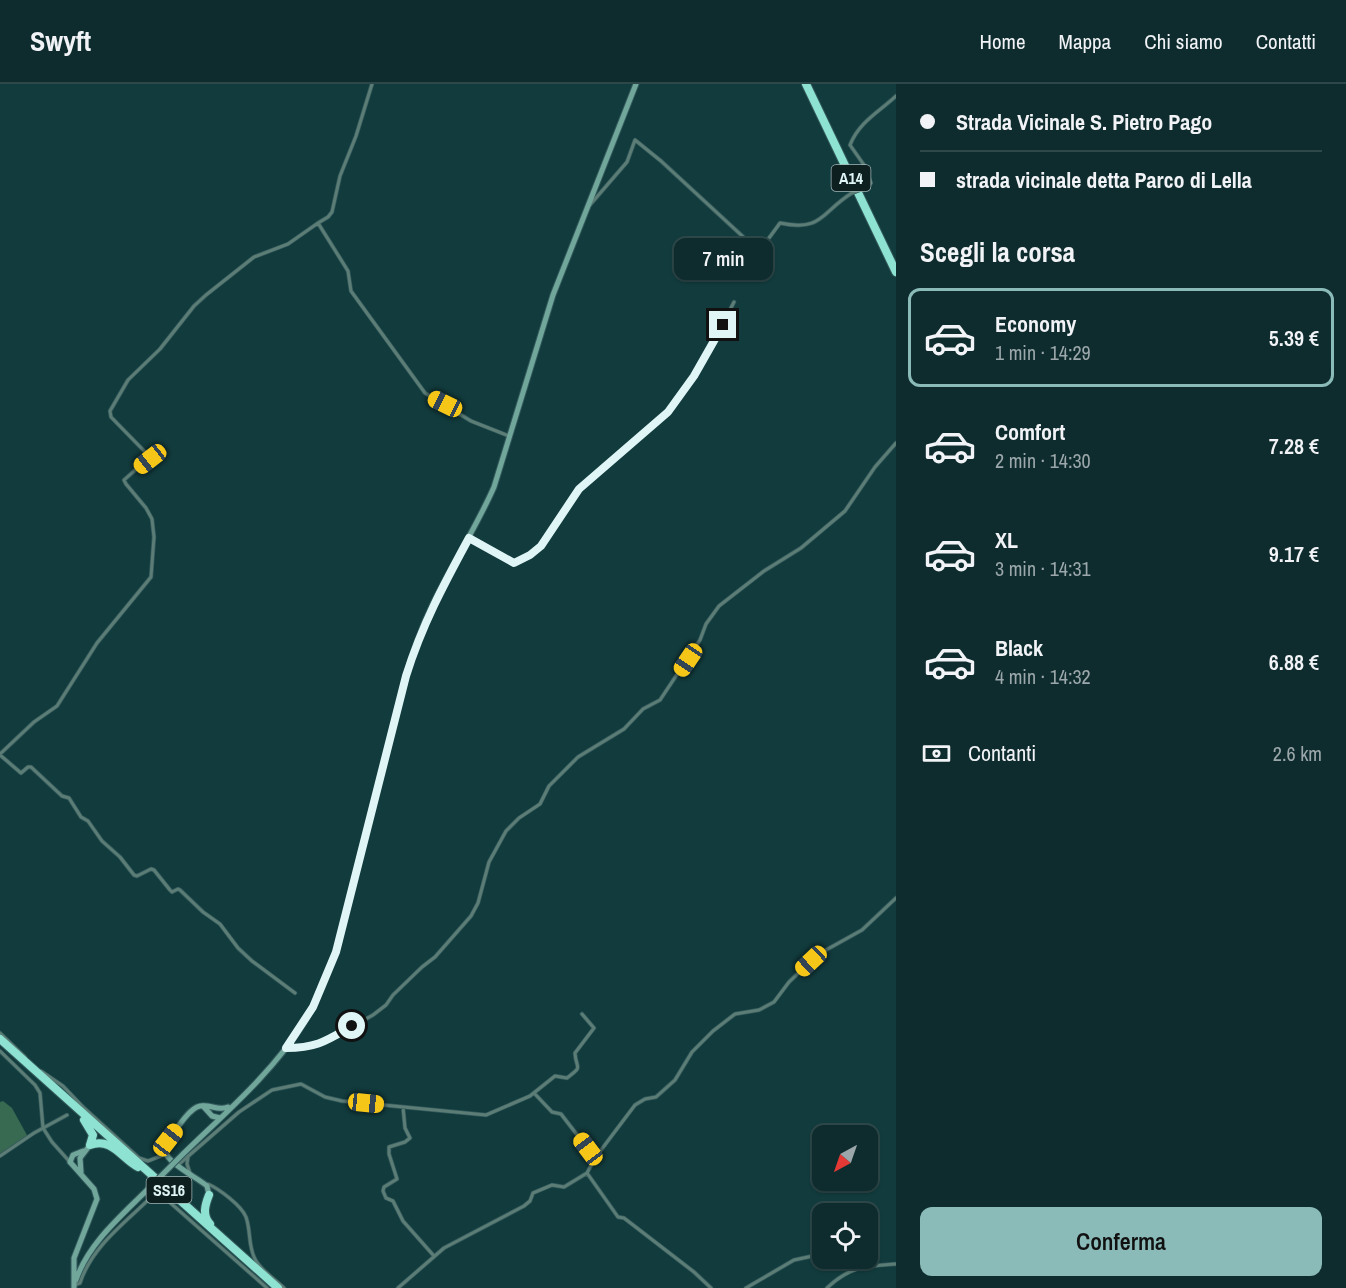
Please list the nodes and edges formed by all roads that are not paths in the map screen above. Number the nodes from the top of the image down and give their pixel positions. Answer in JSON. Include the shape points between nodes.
{"nodes":[{"id":1,"x":372,"y":84,"type":"edge"},
{"id":2,"x":636,"y":84,"type":"edge"},
{"id":3,"x":808,"y":84,"type":"edge"},
{"id":4,"x":896,"y":96,"type":"edge"},
{"id":5,"x":589,"y":206,"type":"junction"},
{"id":6,"x":318,"y":223,"type":"junction"},
{"id":7,"x":896,"y":263,"type":"edge"},
{"id":8,"x":896,"y":272,"type":"edge"},
{"id":9,"x":734,"y":302,"type":"dead end"},
{"id":10,"x":511,"y":436,"type":"junction"},
{"id":11,"x":896,"y":442,"type":"edge"},
{"id":12,"x":469,"y":538,"type":"junction"},
{"id":13,"x":0,"y":754,"type":"edge"},
{"id":14,"x":896,"y":898,"type":"edge"},
{"id":15,"x":295,"y":993,"type":"dead end"},
{"id":16,"x":582,"y":1014,"type":"dead end"},
{"id":17,"x":0,"y":1033,"type":"edge"},
{"id":18,"x":0,"y":1041,"type":"edge"},
{"id":19,"x":286,"y":1048,"type":"junction"},
{"id":20,"x":0,"y":1051,"type":"edge"},
{"id":21,"x":57,"y":1092,"type":"junction"},
{"id":22,"x":534,"y":1093,"type":"junction"},
{"id":23,"x":234,"y":1104,"type":"junction"},
{"id":24,"x":203,"y":1106,"type":"junction"},
{"id":25,"x":403,"y":1107,"type":"junction"},
{"id":26,"x":216,"y":1109,"type":"junction"},
{"id":27,"x":67,"y":1115,"type":"dead end"},
{"id":28,"x":80,"y":1115,"type":"junction"},
{"id":29,"x":212,"y":1116,"type":"junction"},
{"id":30,"x":220,"y":1118,"type":"junction"},
{"id":31,"x":210,"y":1127,"type":"junction"},
{"id":32,"x":43,"y":1128,"type":"junction"},
{"id":33,"x":57,"y":1148,"type":"junction"},
{"id":34,"x":87,"y":1148,"type":"junction"},
{"id":35,"x":165,"y":1151,"type":"junction"},
{"id":36,"x":72,"y":1155,"type":"junction"},
{"id":37,"x":0,"y":1156,"type":"edge"},
{"id":38,"x":186,"y":1157,"type":"junction"},
{"id":39,"x":80,"y":1158,"type":"junction"},
{"id":40,"x":595,"y":1158,"type":"junction"},
{"id":41,"x":70,"y":1162,"type":"junction"},
{"id":42,"x":178,"y":1165,"type":"junction"},
{"id":43,"x":139,"y":1168,"type":"junction"},
{"id":44,"x":587,"y":1173,"type":"junction"},
{"id":45,"x":192,"y":1175,"type":"junction"},
{"id":46,"x":83,"y":1176,"type":"junction"},
{"id":47,"x":203,"y":1182,"type":"junction"},
{"id":48,"x":164,"y":1186,"type":"junction"},
{"id":49,"x":220,"y":1191,"type":"junction"},
{"id":50,"x":208,"y":1197,"type":"junction"},
{"id":51,"x":229,"y":1244,"type":"junction"},
{"id":52,"x":434,"y":1256,"type":"junction"},
{"id":53,"x":812,"y":1256,"type":"edge"},
{"id":54,"x":76,"y":1258,"type":"junction"},
{"id":55,"x":86,"y":1258,"type":"junction"},
{"id":56,"x":878,"y":1264,"type":"edge"},
{"id":57,"x":896,"y":1264,"type":"edge"},
{"id":58,"x":81,"y":1267,"type":"junction"},
{"id":59,"x":855,"y":1269,"type":"edge"},
{"id":60,"x":74,"y":1286,"type":"edge"},
{"id":61,"x":267,"y":1288,"type":"edge"},
{"id":62,"x":273,"y":1288,"type":"edge"},
{"id":63,"x":278,"y":1288,"type":"edge"},
{"id":64,"x":284,"y":1288,"type":"edge"},
{"id":65,"x":398,"y":1288,"type":"edge"},
{"id":66,"x":711,"y":1288,"type":"edge"},
{"id":67,"x":746,"y":1288,"type":"edge"},
{"id":68,"x":827,"y":1288,"type":"edge"}],
"edges":[{"from":1,"to":6,"type":"street","via":[[340,176],[332,212]]},
{"from":2,"to":5,"type":"main road"},
{"from":3,"to":7,"type":"highway","number":"A14"},
{"from":3,"to":8,"type":"highway","number":"A14"},
{"from":4,"to":5,"type":"street","bridge":true,"via":[[855,132],[850,145],[871,183],[840,201],[820,221],[806,226],[780,223],[761,249],[635,140],[627,162]]},
{"from":5,"to":10,"type":"main road","via":[[553,295]]},
{"from":6,"to":10,"type":"street","via":[[348,272],[351,291],[425,393],[471,421]]},
{"from":6,"to":13,"type":"street","via":[[288,244],[254,257],[219,284],[194,306],[160,349],[128,380],[110,415],[150,457],[124,480],[152,519],[151,577],[97,643],[57,706]]},
{"from":9,"to":12,"type":"street","via":[[703,362],[668,412],[579,489],[538,549],[514,563]]},
{"from":10,"to":12,"type":"main road","via":[[494,487]]},
{"from":11,"to":19,"type":"street","via":[[843,513],[717,608],[660,700],[643,709],[624,729],[578,757],[549,786],[540,804],[506,831],[489,862],[471,916],[435,957],[373,1016],[321,1044]]},
{"from":12,"to":19,"type":"main road","via":[[417,640],[336,952],[313,1007]]},
{"from":13,"to":15,"type":"street","via":[[21,773],[31,767],[69,798],[81,817],[134,875],[154,870],[172,892],[180,890],[220,924],[257,966]]},
{"from":14,"to":40,"type":"street","via":[[862,930],[811,961],[774,1002],[759,1010],[735,1014],[713,1031],[692,1052],[675,1080],[656,1097],[635,1105]]},
{"from":16,"to":22,"type":"street","via":[[594,1028],[575,1053],[579,1068],[567,1078],[555,1076]]},
{"from":17,"to":35,"type":"street","via":[[139,1158],[148,1161]]},
{"from":18,"to":21,"type":"highway","number":"SS16"},
{"from":19,"to":23,"type":"main road"},
{"from":20,"to":32,"type":"street","via":[[35,1085]]},
{"from":21,"to":28,"type":"highway","number":"SS16"},
{"from":21,"to":48,"type":"highway","number":"SS16"},
{"from":22,"to":25,"type":"street","via":[[486,1115]]},
{"from":22,"to":40,"type":"street","via":[[552,1112],[561,1114]]},
{"from":23,"to":26,"type":"main road"},
{"from":23,"to":30,"type":"main road"},
{"from":24,"to":26,"type":"main road"},
{"from":24,"to":29,"type":"main road"},
{"from":24,"to":35,"type":"main road","via":[[190,1112],[168,1140]]},
{"from":25,"to":38,"type":"street","via":[[331,1099],[301,1084],[283,1087],[247,1106]]},
{"from":25,"to":52,"type":"street","via":[[410,1138],[389,1147],[397,1179],[383,1191]]},
{"from":26,"to":30,"type":"main road"},
{"from":27,"to":32,"type":"street"},
{"from":28,"to":34,"type":"highway","via":[[92,1131]]},
{"from":28,"to":43,"type":"highway","number":"SS16"},
{"from":29,"to":30,"type":"main road"},
{"from":29,"to":31,"type":"main road"},
{"from":30,"to":31,"type":"main road"},
{"from":31,"to":38,"type":"main road"},
{"from":32,"to":33,"type":"street"},
{"from":32,"to":37,"type":"street"},
{"from":33,"to":36,"type":"street"},
{"from":33,"to":41,"type":"street"},
{"from":34,"to":36,"type":"main road"},
{"from":34,"to":39,"type":"main road"},
{"from":34,"to":43,"type":"highway","via":[[98,1142],[107,1143]]},
{"from":35,"to":42,"type":"main road"},
{"from":36,"to":41,"type":"main road"},
{"from":38,"to":42,"type":"street"},
{"from":38,"to":45,"type":"street"},
{"from":38,"to":55,"type":"main road","bridge":true,"via":[[114,1222]]},
{"from":39,"to":41,"type":"main road"},
{"from":39,"to":46,"type":"main road"},
{"from":40,"to":44,"type":"street"},
{"from":41,"to":46,"type":"main road"},
{"from":42,"to":45,"type":"main road"},
{"from":43,"to":62,"type":"highway","number":"SS16"},
{"from":44,"to":52,"type":"street","via":[[564,1187],[552,1185],[533,1193],[524,1206],[453,1242]]},
{"from":44,"to":66,"type":"street","via":[[618,1217]]},
{"from":45,"to":47,"type":"main road"},
{"from":46,"to":54,"type":"main road","via":[[97,1199]]},
{"from":47,"to":49,"type":"street"},
{"from":47,"to":50,"type":"main road"},
{"from":48,"to":50,"type":"highway","via":[[193,1207]]},
{"from":48,"to":51,"type":"highway","number":"SS16"},
{"from":49,"to":50,"type":"street","via":[[213,1191]]},
{"from":49,"to":64,"type":"street","via":[[245,1215],[257,1263]]},
{"from":50,"to":51,"type":"highway","via":[[206,1218]]},
{"from":51,"to":63,"type":"highway","number":"SS16"},
{"from":52,"to":65,"type":"street"},
{"from":53,"to":67,"type":"street","via":[[794,1260]]},
{"from":54,"to":55,"type":"main road"},
{"from":54,"to":58,"type":"main road"},
{"from":54,"to":60,"type":"main road"},
{"from":55,"to":58,"type":"main road"},
{"from":56,"to":57,"type":"street"},
{"from":58,"to":60,"type":"main road"},
{"from":59,"to":68,"type":"street"},
{"from":60,"to":61,"type":"street","via":[[116,1229],[157,1191]]}]}
